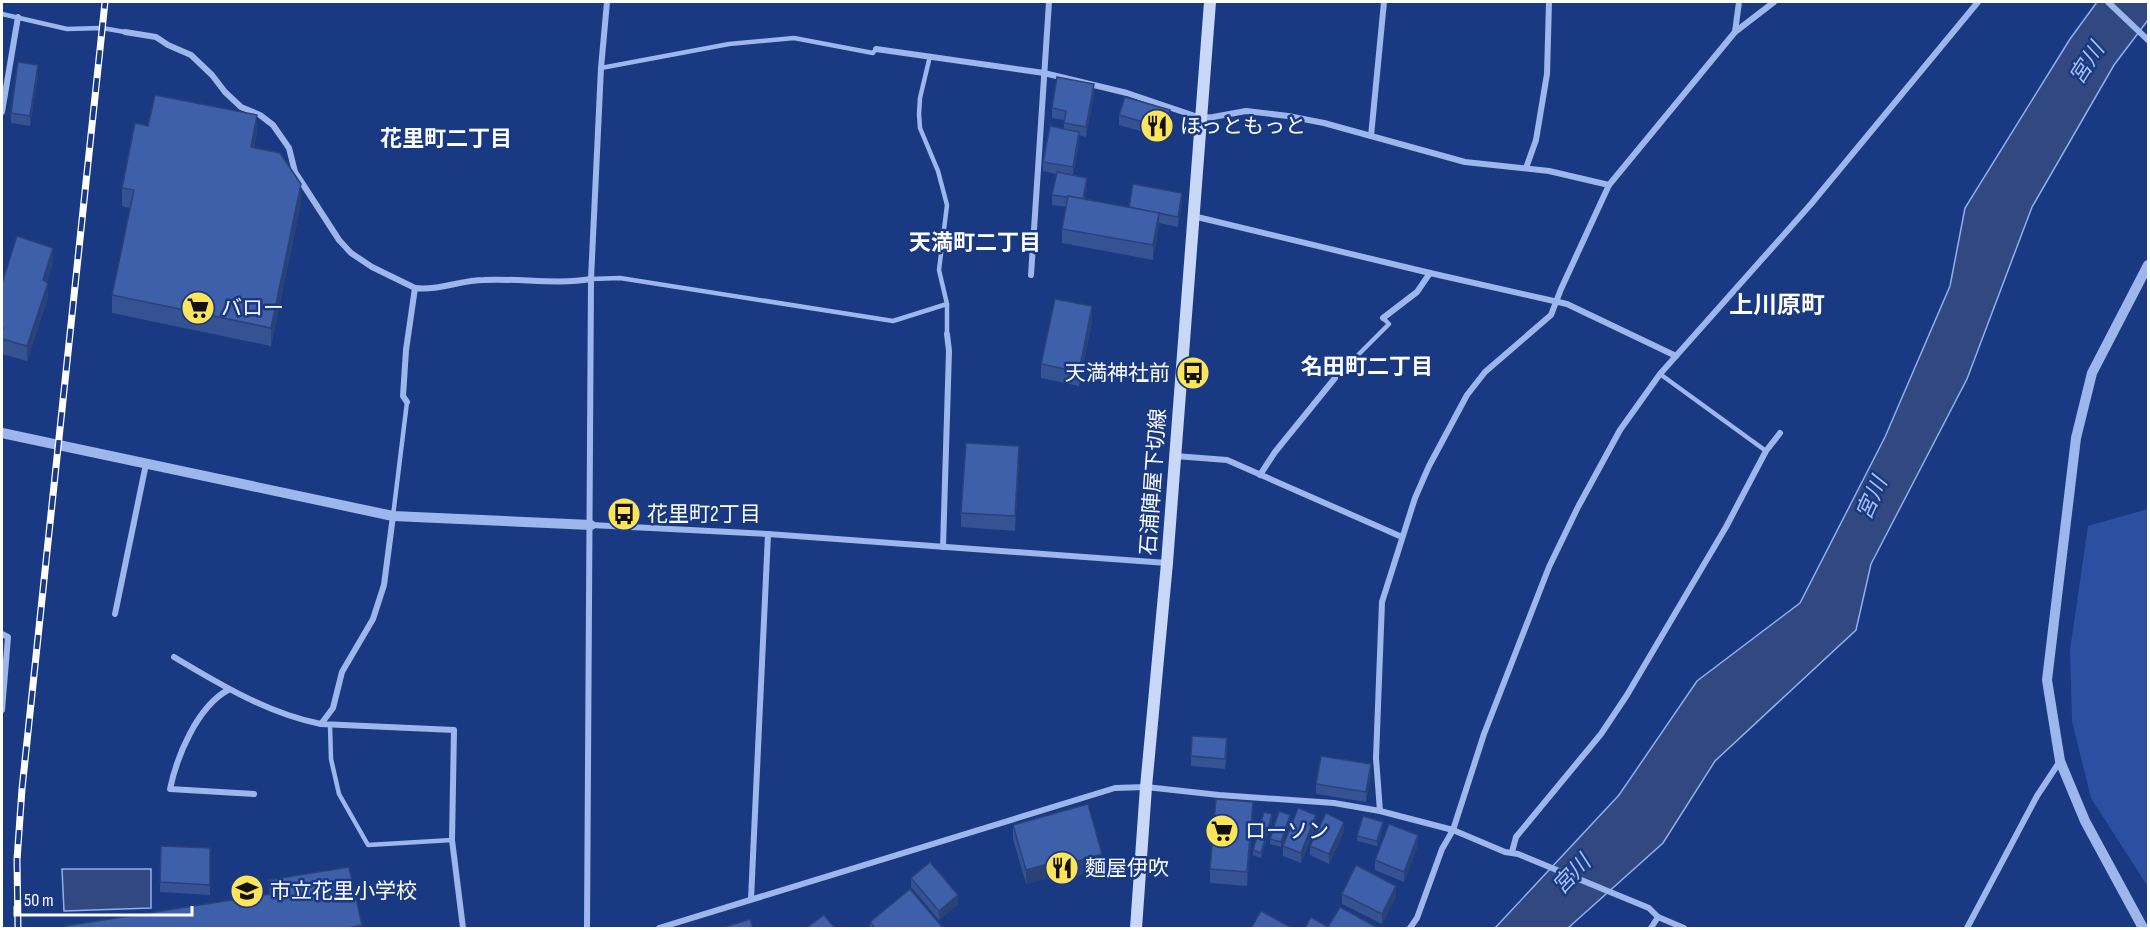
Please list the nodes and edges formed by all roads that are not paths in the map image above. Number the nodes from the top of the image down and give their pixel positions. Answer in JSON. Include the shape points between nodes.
{"nodes":[{"id":1,"x":607,"y":2,"type":"edge"},
{"id":2,"x":1049,"y":2,"type":"edge"},
{"id":3,"x":1210,"y":2,"type":"edge"},
{"id":4,"x":1384,"y":2,"type":"edge"},
{"id":5,"x":1549,"y":2,"type":"edge"},
{"id":6,"x":1739,"y":2,"type":"edge"},
{"id":7,"x":1774,"y":2,"type":"edge"},
{"id":8,"x":1978,"y":2,"type":"edge"},
{"id":9,"x":2108,"y":2,"type":"edge"},
{"id":10,"x":2,"y":14,"type":"edge"},
{"id":11,"x":18,"y":17,"type":"junction"},
{"id":12,"x":125,"y":32,"type":"joint"},
{"id":13,"x":1735,"y":32,"type":"junction"},
{"id":14,"x":2148,"y":40,"type":"edge"},
{"id":15,"x":876,"y":49,"type":"joint"},
{"id":16,"x":930,"y":56,"type":"junction"},
{"id":17,"x":601,"y":68,"type":"junction"},
{"id":18,"x":1044,"y":73,"type":"junction"},
{"id":19,"x":2,"y":112,"type":"edge"},
{"id":20,"x":1201,"y":118,"type":"junction"},
{"id":21,"x":1371,"y":136,"type":"junction"},
{"id":22,"x":1526,"y":168,"type":"junction"},
{"id":23,"x":1609,"y":185,"type":"junction"},
{"id":24,"x":1193,"y":216,"type":"junction"},
{"id":25,"x":2148,"y":264,"type":"edge"},
{"id":26,"x":1430,"y":273,"type":"junction"},
{"id":27,"x":1031,"y":275,"type":"dead end"},
{"id":28,"x":591,"y":279,"type":"junction"},
{"id":29,"x":415,"y":288,"type":"junction"},
{"id":30,"x":1557,"y":301,"type":"junction"},
{"id":31,"x":947,"y":304,"type":"junction"},
{"id":32,"x":1383,"y":318,"type":"joint"},
{"id":33,"x":947,"y":334,"type":"joint"},
{"id":34,"x":1676,"y":356,"type":"junction"},
{"id":35,"x":1660,"y":374,"type":"junction"},
{"id":36,"x":1335,"y":378,"type":"joint"},
{"id":37,"x":407,"y":402,"type":"joint"},
{"id":38,"x":2,"y":433,"type":"edge"},
{"id":39,"x":1780,"y":433,"type":"dead end"},
{"id":40,"x":1767,"y":451,"type":"junction"},
{"id":41,"x":1174,"y":456,"type":"junction"},
{"id":42,"x":146,"y":464,"type":"junction"},
{"id":43,"x":1260,"y":475,"type":"junction"},
{"id":44,"x":393,"y":516,"type":"junction"},
{"id":45,"x":591,"y":525,"type":"junction"},
{"id":46,"x":768,"y":534,"type":"junction"},
{"id":47,"x":1402,"y":537,"type":"junction"},
{"id":48,"x":943,"y":547,"type":"junction"},
{"id":49,"x":1167,"y":563,"type":"junction"},
{"id":50,"x":115,"y":615,"type":"dead end"},
{"id":51,"x":2,"y":634,"type":"edge"},
{"id":52,"x":174,"y":657,"type":"dead end"},
{"id":53,"x":228,"y":690,"type":"junction"},
{"id":54,"x":2,"y":710,"type":"edge"},
{"id":55,"x":321,"y":724,"type":"junction"},
{"id":56,"x":330,"y":725,"type":"junction"},
{"id":57,"x":2060,"y":761,"type":"junction"},
{"id":58,"x":1146,"y":787,"type":"junction"},
{"id":59,"x":254,"y":794,"type":"dead end"},
{"id":60,"x":1380,"y":811,"type":"junction"},
{"id":61,"x":1453,"y":830,"type":"junction"},
{"id":62,"x":452,"y":840,"type":"junction"},
{"id":63,"x":1515,"y":853,"type":"junction"},
{"id":64,"x":751,"y":899,"type":"junction"},
{"id":65,"x":1658,"y":917,"type":"junction"},
{"id":66,"x":463,"y":928,"type":"edge"},
{"id":67,"x":587,"y":928,"type":"edge"},
{"id":68,"x":659,"y":928,"type":"edge"},
{"id":69,"x":1136,"y":928,"type":"edge"},
{"id":70,"x":1410,"y":928,"type":"edge"},
{"id":71,"x":1651,"y":928,"type":"edge"},
{"id":72,"x":1684,"y":928,"type":"edge"},
{"id":73,"x":1967,"y":928,"type":"edge"},
{"id":74,"x":2143,"y":928,"type":"edge"}],
"edges":[{"from":1,"to":17,"type":"street"},
{"from":2,"to":18,"type":"street"},
{"from":3,"to":20,"type":"main road","name":"石浦陣屋下切線"},
{"from":4,"to":21,"type":"street"},
{"from":5,"to":22,"type":"street","via":[[1547,74],[1536,140]]},
{"from":6,"to":13,"type":"street"},
{"from":7,"to":13,"type":"street"},
{"from":8,"to":34,"type":"street","via":[[1811,204]]},
{"from":9,"to":14,"type":"street"},
{"from":10,"to":11,"type":"lane"},
{"from":11,"to":12,"type":"lane","via":[[67,29]]},
{"from":11,"to":19,"type":"street"},
{"from":12,"to":29,"type":"street","via":[[156,37],[191,55],[241,107],[273,125],[289,147],[295,172],[339,240],[372,267]]},
{"from":13,"to":23,"type":"street"},
{"from":15,"to":16,"type":"street"},
{"from":15,"to":17,"type":"lane","via":[[873,53],[794,38],[729,44]]},
{"from":16,"to":18,"type":"street"},
{"from":16,"to":31,"type":"lane","via":[[920,98],[920,128],[946,194],[939,270]]},
{"from":17,"to":28,"type":"street"},
{"from":18,"to":20,"type":"street","via":[[1127,93]]},
{"from":18,"to":27,"type":"street"},
{"from":20,"to":21,"type":"street","via":[[1246,111],[1297,117]]},
{"from":20,"to":24,"type":"main road","name":"石浦陣屋下切線"},
{"from":21,"to":22,"type":"street","via":[[1465,162]]},
{"from":22,"to":23,"type":"street"},
{"from":23,"to":30,"type":"street"},
{"from":24,"to":26,"type":"street"},
{"from":24,"to":41,"type":"main road","name":"石浦陣屋下切線"},
{"from":25,"to":57,"type":"street","via":[[2092,373],[2076,438],[2047,680]]},
{"from":26,"to":30,"type":"street"},
{"from":26,"to":32,"type":"street","via":[[1417,292]]},
{"from":28,"to":29,"type":"street","via":[[482,279]]},
{"from":28,"to":31,"type":"lane","via":[[620,278],[893,321]]},
{"from":28,"to":45,"type":"street"},
{"from":29,"to":37,"type":"street","via":[[406,350],[403,396]]},
{"from":30,"to":34,"type":"street"},
{"from":30,"to":47,"type":"street","via":[[1551,315],[1499,358],[1467,395],[1429,466]]},
{"from":31,"to":33,"type":"lane"},
{"from":32,"to":36,"type":"lane","via":[[1389,324]]},
{"from":33,"to":48,"type":"street"},
{"from":34,"to":35,"type":"street"},
{"from":35,"to":40,"type":"lane"},
{"from":35,"to":61,"type":"street","via":[[1620,430],[1549,567],[1484,735]]},
{"from":36,"to":43,"type":"street"},
{"from":37,"to":44,"type":"lane"},
{"from":38,"to":42,"type":"street"},
{"from":39,"to":40,"type":"street"},
{"from":40,"to":63,"type":"street","via":[[1627,694],[1601,734],[1516,837]]},
{"from":41,"to":43,"type":"street","via":[[1227,460]]},
{"from":41,"to":49,"type":"main road","name":"石浦陣屋下切線"},
{"from":42,"to":44,"type":"street"},
{"from":42,"to":50,"type":"street"},
{"from":43,"to":47,"type":"street"},
{"from":44,"to":45,"type":"street"},
{"from":44,"to":55,"type":"street","via":[[384,585],[373,619],[342,672],[333,708]]},
{"from":45,"to":46,"type":"street"},
{"from":45,"to":67,"type":"street"},
{"from":46,"to":48,"type":"street"},
{"from":46,"to":64,"type":"street"},
{"from":47,"to":60,"type":"street","via":[[1382,602],[1376,758]]},
{"from":48,"to":49,"type":"street"},
{"from":49,"to":58,"type":"main road","name":"石浦陣屋下切線"},
{"from":51,"to":54,"type":"street","via":[[8,637]]},
{"from":52,"to":53,"type":"street"},
{"from":53,"to":55,"type":"street","via":[[306,722]]},
{"from":53,"to":59,"type":"street","via":[[210,705],[185,743],[170,789]]},
{"from":55,"to":56,"type":"street"},
{"from":56,"to":62,"type":"lane","via":[[331,759],[339,794],[368,845]]},
{"from":56,"to":62,"type":"street","via":[[454,730]]},
{"from":57,"to":73,"type":"street","via":[[2037,796]]},
{"from":57,"to":74,"type":"street","via":[[2085,821]]},
{"from":58,"to":60,"type":"street","via":[[1334,803]]},
{"from":58,"to":64,"type":"street","via":[[1114,788]]},
{"from":58,"to":69,"type":"main road","name":"石浦陣屋下切線"},
{"from":60,"to":61,"type":"street"},
{"from":61,"to":63,"type":"street"},
{"from":61,"to":70,"type":"street"},
{"from":62,"to":66,"type":"street"},
{"from":63,"to":65,"type":"street","via":[[1649,908]]},
{"from":64,"to":68,"type":"street"},
{"from":65,"to":71,"type":"street"},
{"from":65,"to":72,"type":"street"}]}
